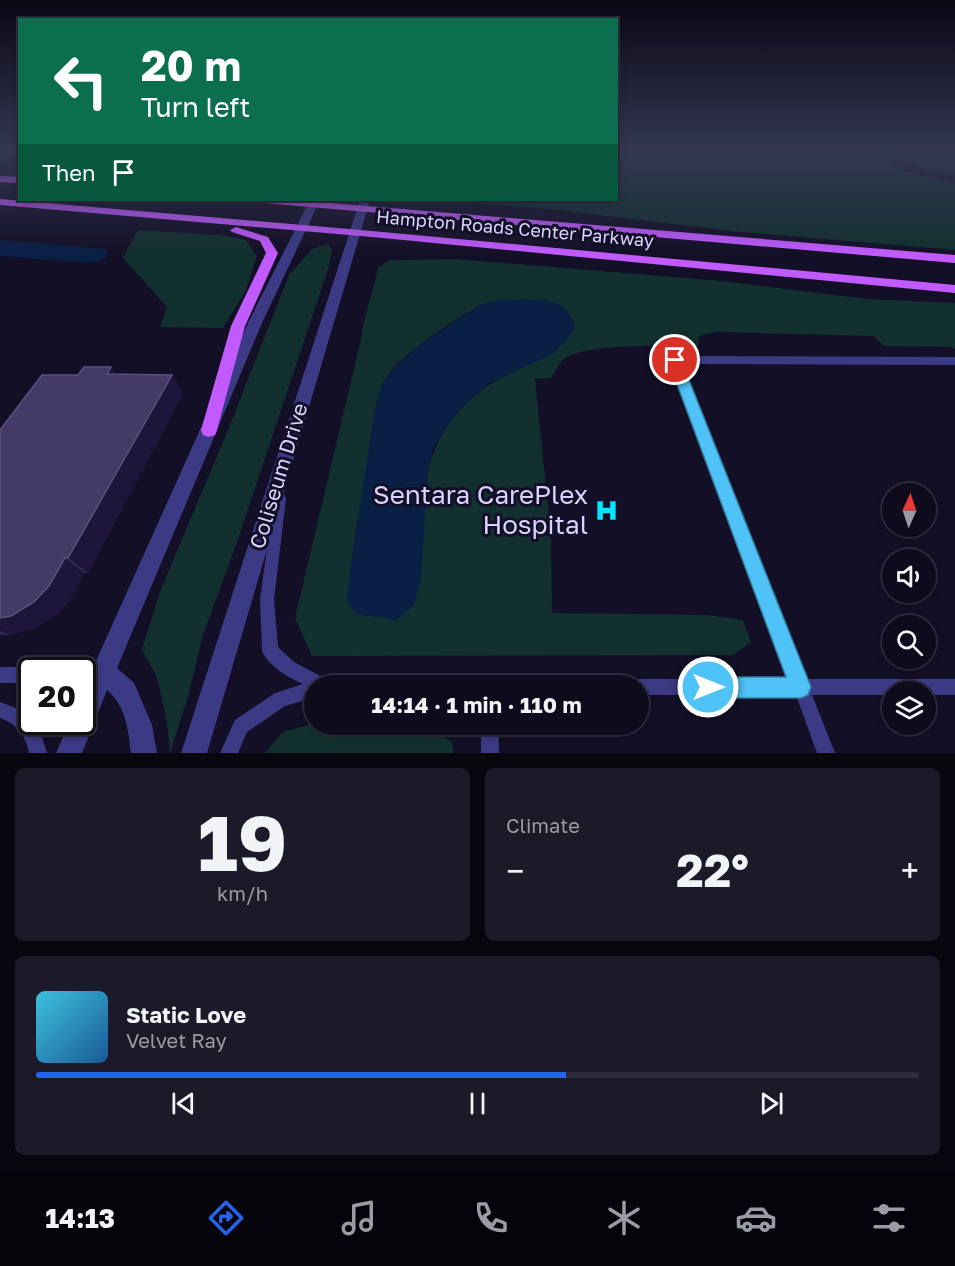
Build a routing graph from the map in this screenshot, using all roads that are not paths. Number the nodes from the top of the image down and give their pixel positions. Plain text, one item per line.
1 (289, 201) edge
2 (314, 202) edge
3 (5, 203) edge
4 (363, 204) edge
5 (302, 228) junction
6 (353, 232) junction
7 (955, 259) edge
8 (818, 276) junction
9 (955, 289) edge
10 (955, 297) edge
11 (955, 361) edge
12 (209, 430) junction
13 (286, 450) junction
14 (96, 667) edge
15 (0, 675) edge
16 (18, 675) edge
17 (96, 675) edge
18 (304, 677) edge
19 (649, 687) edge
20 (801, 687) junction
21 (955, 687) edge
22 (304, 692) edge
23 (0, 710) edge
24 (76, 735) edge
25 (489, 735) edge
26 (38, 753) edge
27 (69, 753) edge
28 (144, 753) edge
29 (194, 753) edge
30 (228, 753) edge
31 (490, 753) edge
32 (826, 753) edge

1 - 2 main road, Hampton Roads Center Parkway
2 - 4 main road, Hampton Roads Center Parkway
2 - 5 street
3 - 5 main road, Hampton Roads Center Parkway
3 - 12 main road
4 - 6 street, Coliseum Drive
4 - 7 main road, Hampton Roads Center Parkway
5 - 6 main road, Hampton Roads Center Parkway
5 - 12 street
6 - 8 main road, Hampton Roads Center Parkway
6 - 13 street, Coliseum Drive
8 - 9 main road, Hampton Roads Center Parkway
8 - 10 main road
11 - 20 lane
12 - 14 street
13 - 18 lane
13 - 29 street, Coliseum Drive
15 - 16 lane
17 - 28 street
19 - 20 lane
20 - 21 lane
20 - 32 lane
22 - 30 lane
23 - 26 lane
24 - 27 street
25 - 31 lane

